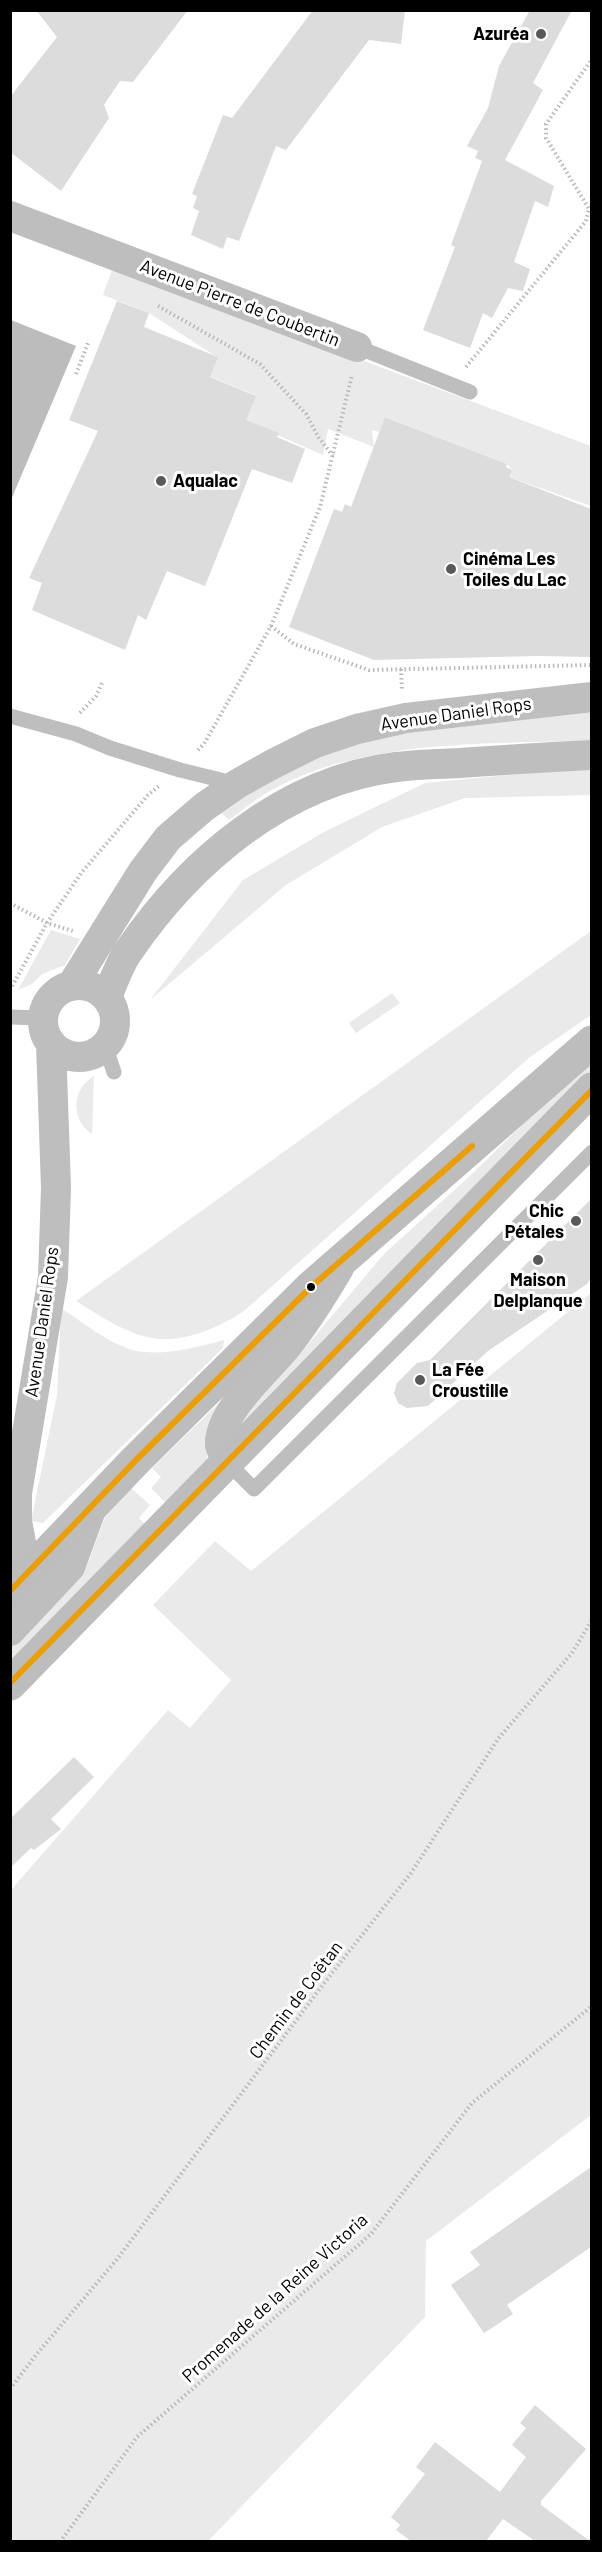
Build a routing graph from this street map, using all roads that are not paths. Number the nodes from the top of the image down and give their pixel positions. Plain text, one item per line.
1 (10, 216) edge
2 (357, 347) joint
3 (470, 392) dead end
4 (591, 697) edge
5 (10, 716) edge
6 (591, 755) edge
7 (237, 784) junction
8 (72, 985) junction
9 (107, 998) junction
10 (10, 1017) edge
11 (47, 1031) junction
12 (591, 1042) edge
13 (591, 1089) edge
14 (591, 1152) edge
15 (345, 1257) junction
16 (227, 1462) junction
17 (93, 1505) junction
18 (19, 1583) edge
19 (10, 1630) edge
20 (10, 1684) edge

1 - 2 street, Avenue Pierre de Coubertin
2 - 3 lane, Avenue Pierre de Coubertin
4 - 7 street, Avenue Daniel Rops
5 - 7 lane
6 - 9 street
7 - 8 street, Avenue Daniel Rops
8 - 9 street
8 - 11 street
9 - 11 street
10 - 11 lane
11 - 18 street, Avenue Daniel Rops
12 - 15 main road
13 - 16 main road
14 - 16 lane
15 - 16 street
15 - 17 main road
16 - 20 main road
17 - 18 main road
17 - 19 street

